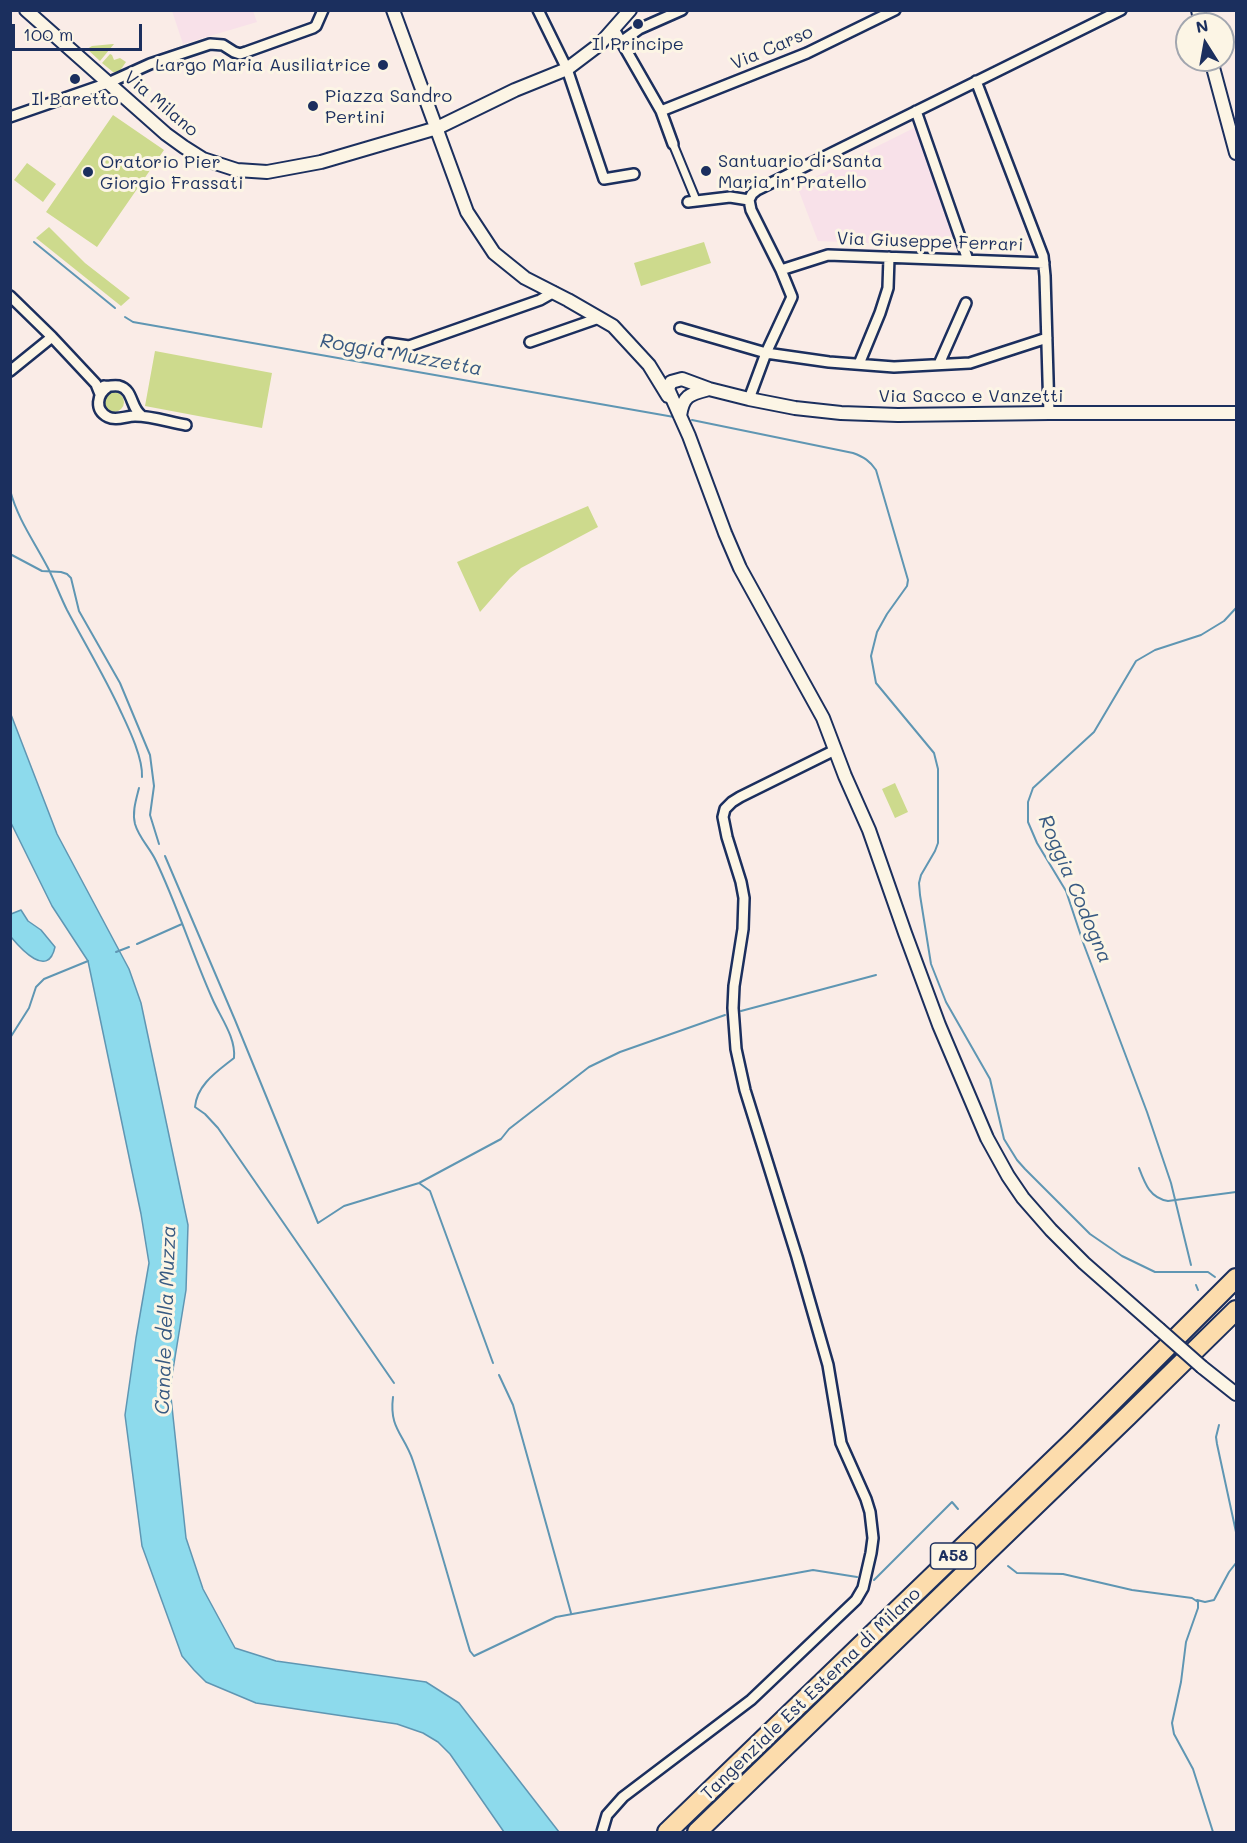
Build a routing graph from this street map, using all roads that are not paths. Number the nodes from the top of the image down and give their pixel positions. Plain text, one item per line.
1 (26, 10) edge
2 (323, 10) edge
3 (393, 10) edge
4 (538, 10) edge
5 (630, 10) edge
6 (682, 10) edge
7 (895, 10) edge
8 (1120, 10) edge
9 (614, 29) junction
10 (621, 42) junction
11 (567, 69) junction
12 (1214, 72) edge
13 (976, 81) junction
14 (108, 83) junction
15 (661, 111) junction
16 (916, 111) junction
17 (10, 117) edge
18 (437, 128) junction
19 (673, 144) joint
20 (1236, 153) edge
21 (634, 174) dead end
22 (749, 200) junction
23 (692, 201) joint
24 (889, 257) junction
25 (968, 260) junction
26 (1044, 262) junction
27 (782, 270) junction
28 (554, 292) junction
29 (10, 296) edge
30 (966, 303) dead end
31 (598, 318) junction
32 (680, 328) dead end
33 (52, 337) junction
34 (1047, 338) junction
35 (530, 342) dead end
36 (388, 343) dead end
37 (766, 353) junction
38 (859, 364) junction
39 (939, 364) junction
40 (649, 365) junction
41 (10, 371) edge
42 (674, 380) junction
43 (96, 384) junction
44 (108, 387) junction
45 (704, 390) junction
46 (100, 394) junction
47 (749, 399) junction
48 (132, 403) junction
49 (677, 411) junction
50 (1049, 413) junction
51 (1236, 414) edge
52 (143, 416) junction
53 (123, 417) junction
54 (186, 425) dead end
55 (836, 750) junction
56 (1236, 1278) edge
57 (1236, 1310) edge
58 (1236, 1394) edge
59 (602, 1833) edge
60 (667, 1833) edge
61 (697, 1833) edge

1 - 14 street, Via Milano
2 - 14 street
3 - 18 street
4 - 11 street
5 - 9 street, Via Milano
6 - 10 street
7 - 15 street, Via Carso
8 - 13 street
9 - 10 street
9 - 11 street, Via Milano
10 - 15 street
11 - 18 street, Via Milano
11 - 21 street
12 - 20 street
13 - 16 street
13 - 26 street
14 - 17 street
14 - 18 street, Via Milano
15 - 19 street
16 - 22 street
16 - 25 street
18 - 28 street
19 - 23 street
22 - 23 street
22 - 27 street
24 - 25 street, Via Giuseppe Ferrari
24 - 27 street, Via Giuseppe Ferrari
24 - 38 street
25 - 26 street, Via Giuseppe Ferrari
26 - 34 street
27 - 37 street
28 - 31 street
28 - 36 street
29 - 33 street
30 - 39 street
31 - 35 street
31 - 40 street
32 - 37 street
33 - 41 street
33 - 43 street
34 - 39 street
34 - 50 street
37 - 38 street
37 - 47 street
38 - 39 street
40 - 42 street, Via Sacco e Vanzetti
40 - 49 street
42 - 45 street, Via Sacco e Vanzetti
42 - 49 street
43 - 44 street
43 - 46 street
44 - 46 street
44 - 48 street
45 - 47 street, Via Sacco e Vanzetti
45 - 49 street
46 - 53 street
47 - 50 street, Via Sacco e Vanzetti
48 - 52 street
48 - 53 street
49 - 55 street
50 - 51 street, Via Sacco e Vanzetti
52 - 53 street
52 - 54 street
55 - 58 street, bridge
55 - 59 street
56 - 60 highway, Tangenziale Est Esterna di Milano / A58
57 - 61 highway, Tangenziale Est Esterna di Milano / A58

